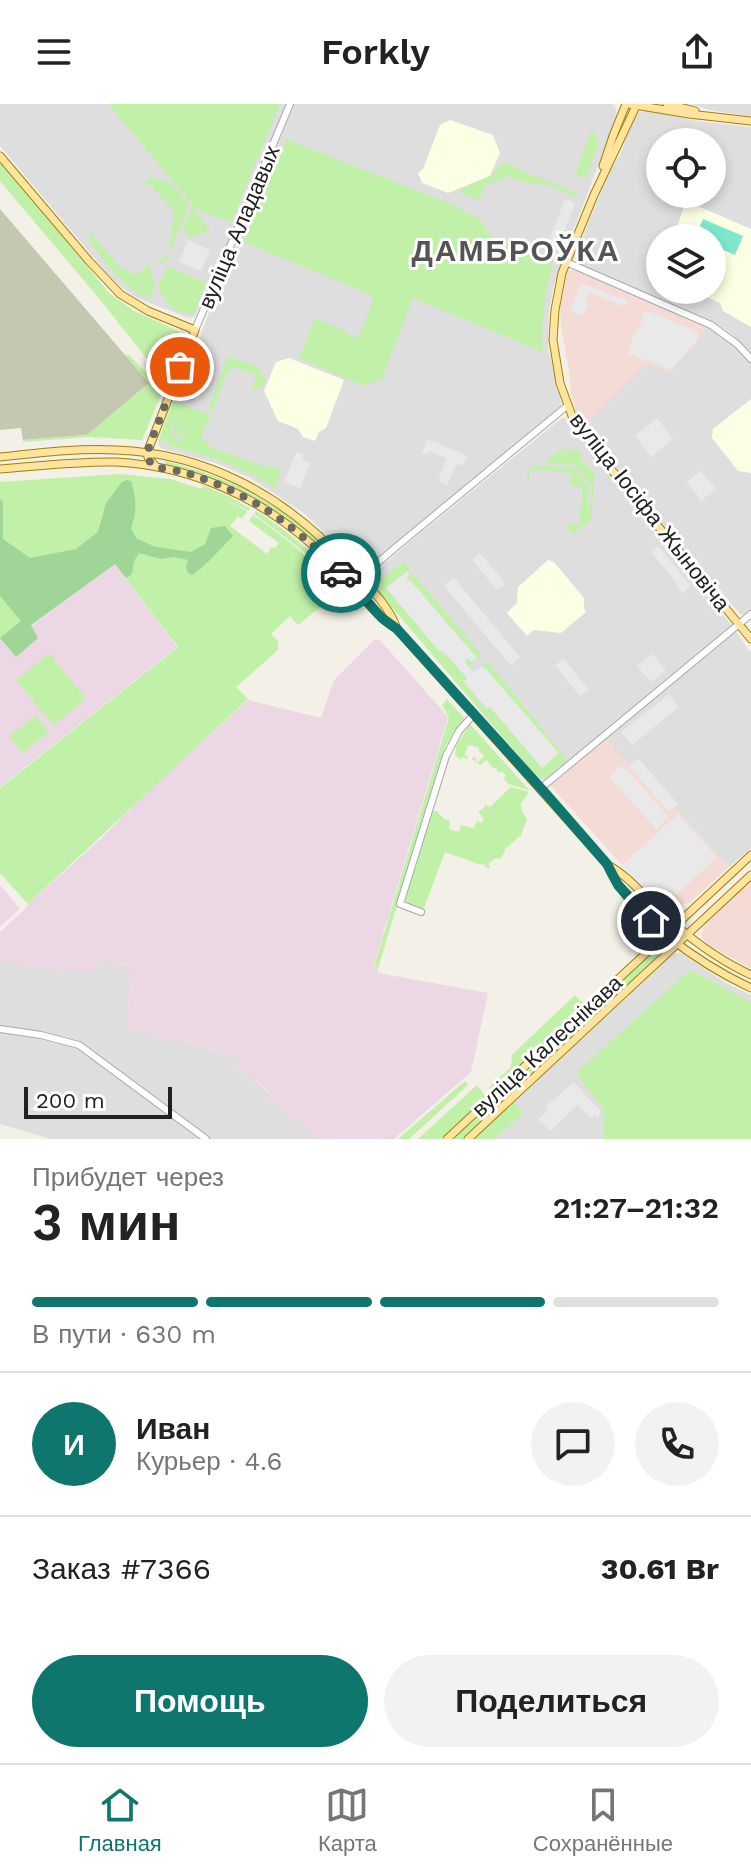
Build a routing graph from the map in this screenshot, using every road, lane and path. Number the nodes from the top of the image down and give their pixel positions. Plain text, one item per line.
1 (290, 104) edge
2 (632, 104) edge
3 (667, 104) edge
4 (713, 116) junction
5 (751, 121) edge
6 (0, 156) edge
7 (566, 262) junction
8 (195, 330) junction
9 (751, 359) edge
10 (567, 406) junction
11 (150, 449) junction
12 (0, 457) edge
13 (138, 464) junction
14 (157, 467) junction
15 (0, 469) edge
16 (360, 578) junction
17 (352, 585) junction
18 (751, 614) edge
19 (738, 623) junction
20 (397, 629) junction
21 (751, 639) edge
22 (474, 714) junction
23 (541, 788) junction
24 (751, 855) edge
25 (607, 864) junction
26 (751, 875) edge
27 (421, 912) dead end
28 (675, 925) junction
29 (665, 934) junction
30 (688, 935) junction
31 (678, 945) junction
32 (751, 975) edge
33 (751, 988) edge
34 (0, 1029) edge
35 (196, 1131) junction
36 (191, 1139) edge
37 (206, 1139) edge
38 (447, 1139) edge
39 (468, 1139) edge

1 - 8 street, вуліца Аладавых
2 - 4 main road
2 - 7 main road, вуліца Іосіфа Жыновіча
3 - 4 main road
4 - 5 main road
6 - 8 main road
7 - 9 street
7 - 10 main road, вуліца Іосіфа Жыновіча
8 - 11 main road, вуліца Аладавых
10 - 16 street
10 - 19 main road, вуліца Іосіфа Жыновіча
11 - 12 main road
11 - 13 main road
11 - 14 main road
11 - 16 main road
13 - 14 main road
13 - 15 main road
14 - 17 main road
16 - 17 street
16 - 20 main road
17 - 20 main road
18 - 19 street
19 - 21 main road, вуліца Іосіфа Жыновіча
19 - 23 street
20 - 22 main road
22 - 23 main road
22 - 27 street
23 - 25 main road
24 - 28 main road, вуліца Калеснікава
25 - 28 main road
25 - 29 main road
26 - 30 main road, вуліца Калеснікава
28 - 29 main road, вуліца Калеснікава
28 - 30 main road
29 - 31 main road
29 - 38 main road, вуліца Калеснікава
30 - 31 main road, вуліца Калеснікава
30 - 32 main road
31 - 33 main road
31 - 39 main road, вуліца Калеснікава
34 - 35 street
35 - 36 street
35 - 37 street

